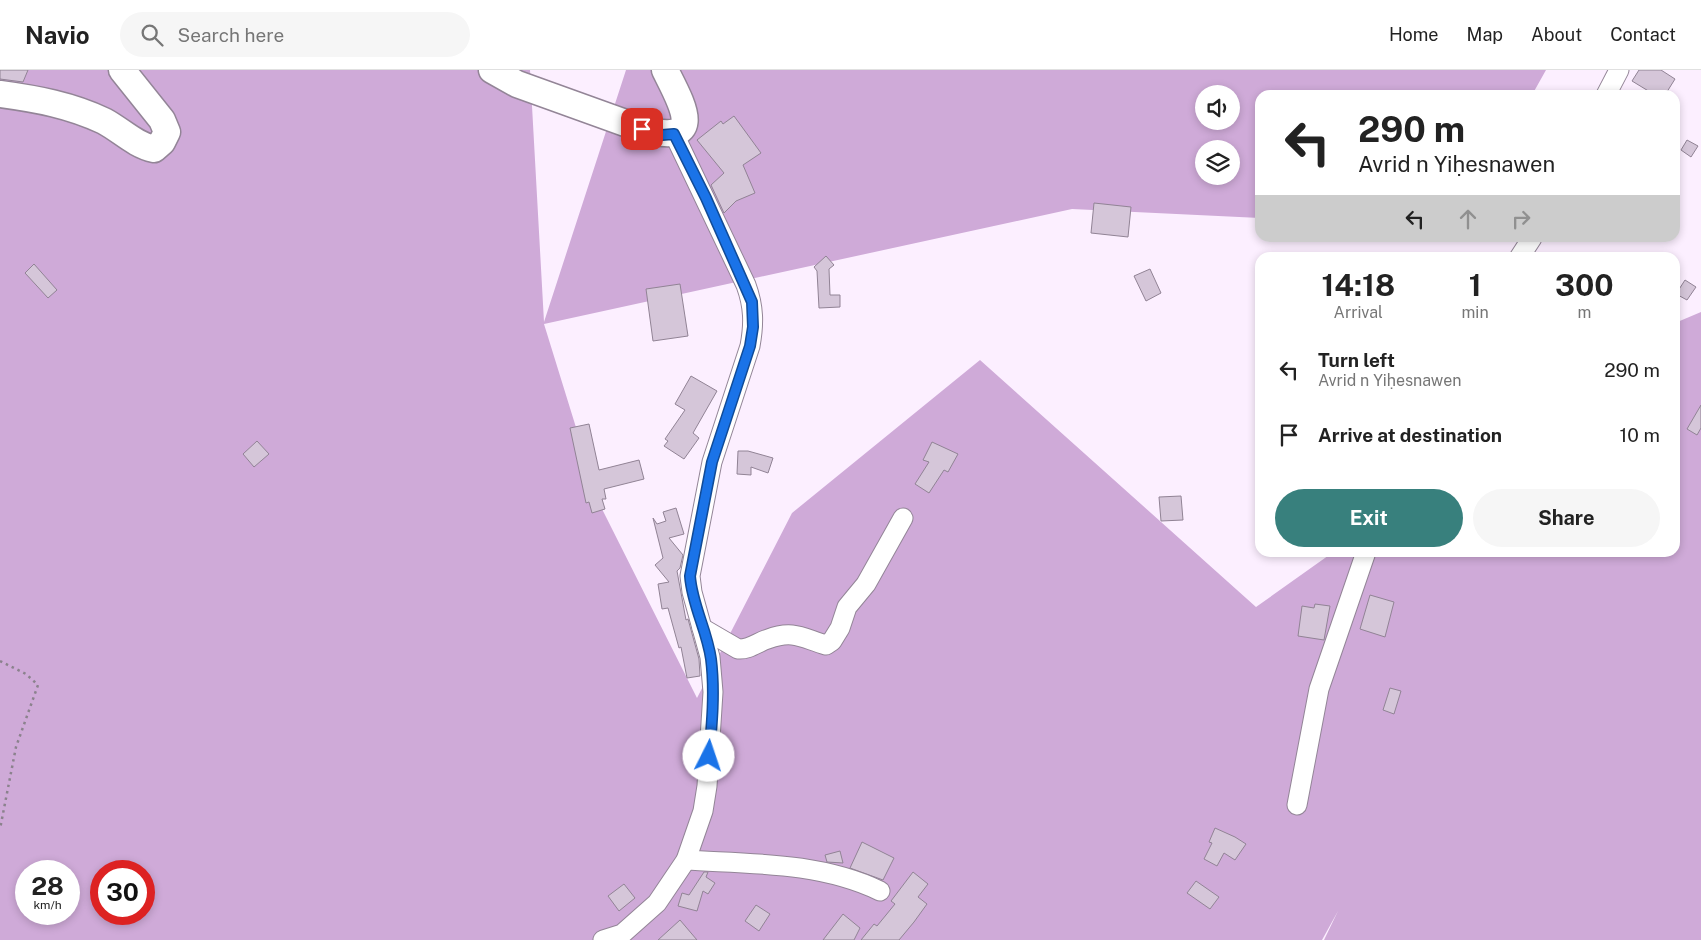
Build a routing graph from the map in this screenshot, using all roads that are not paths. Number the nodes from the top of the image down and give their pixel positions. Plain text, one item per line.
1 (122, 70) edge
2 (492, 70) edge
3 (664, 70) edge
4 (1619, 70) edge
5 (1609, 90) edge
6 (0, 94) edge
7 (674, 134) junction
8 (903, 518) dead end
9 (1364, 557) edge
10 (702, 628) junction
11 (1297, 805) dead end
12 (686, 860) junction
13 (880, 891) dead end
14 (619, 937) edge
15 (603, 940) edge

1 - 6 street
2 - 7 street
3 - 7 street
4 - 5 street
7 - 10 street
8 - 10 street
9 - 11 street
10 - 12 street
12 - 13 street
12 - 14 street
14 - 15 street

